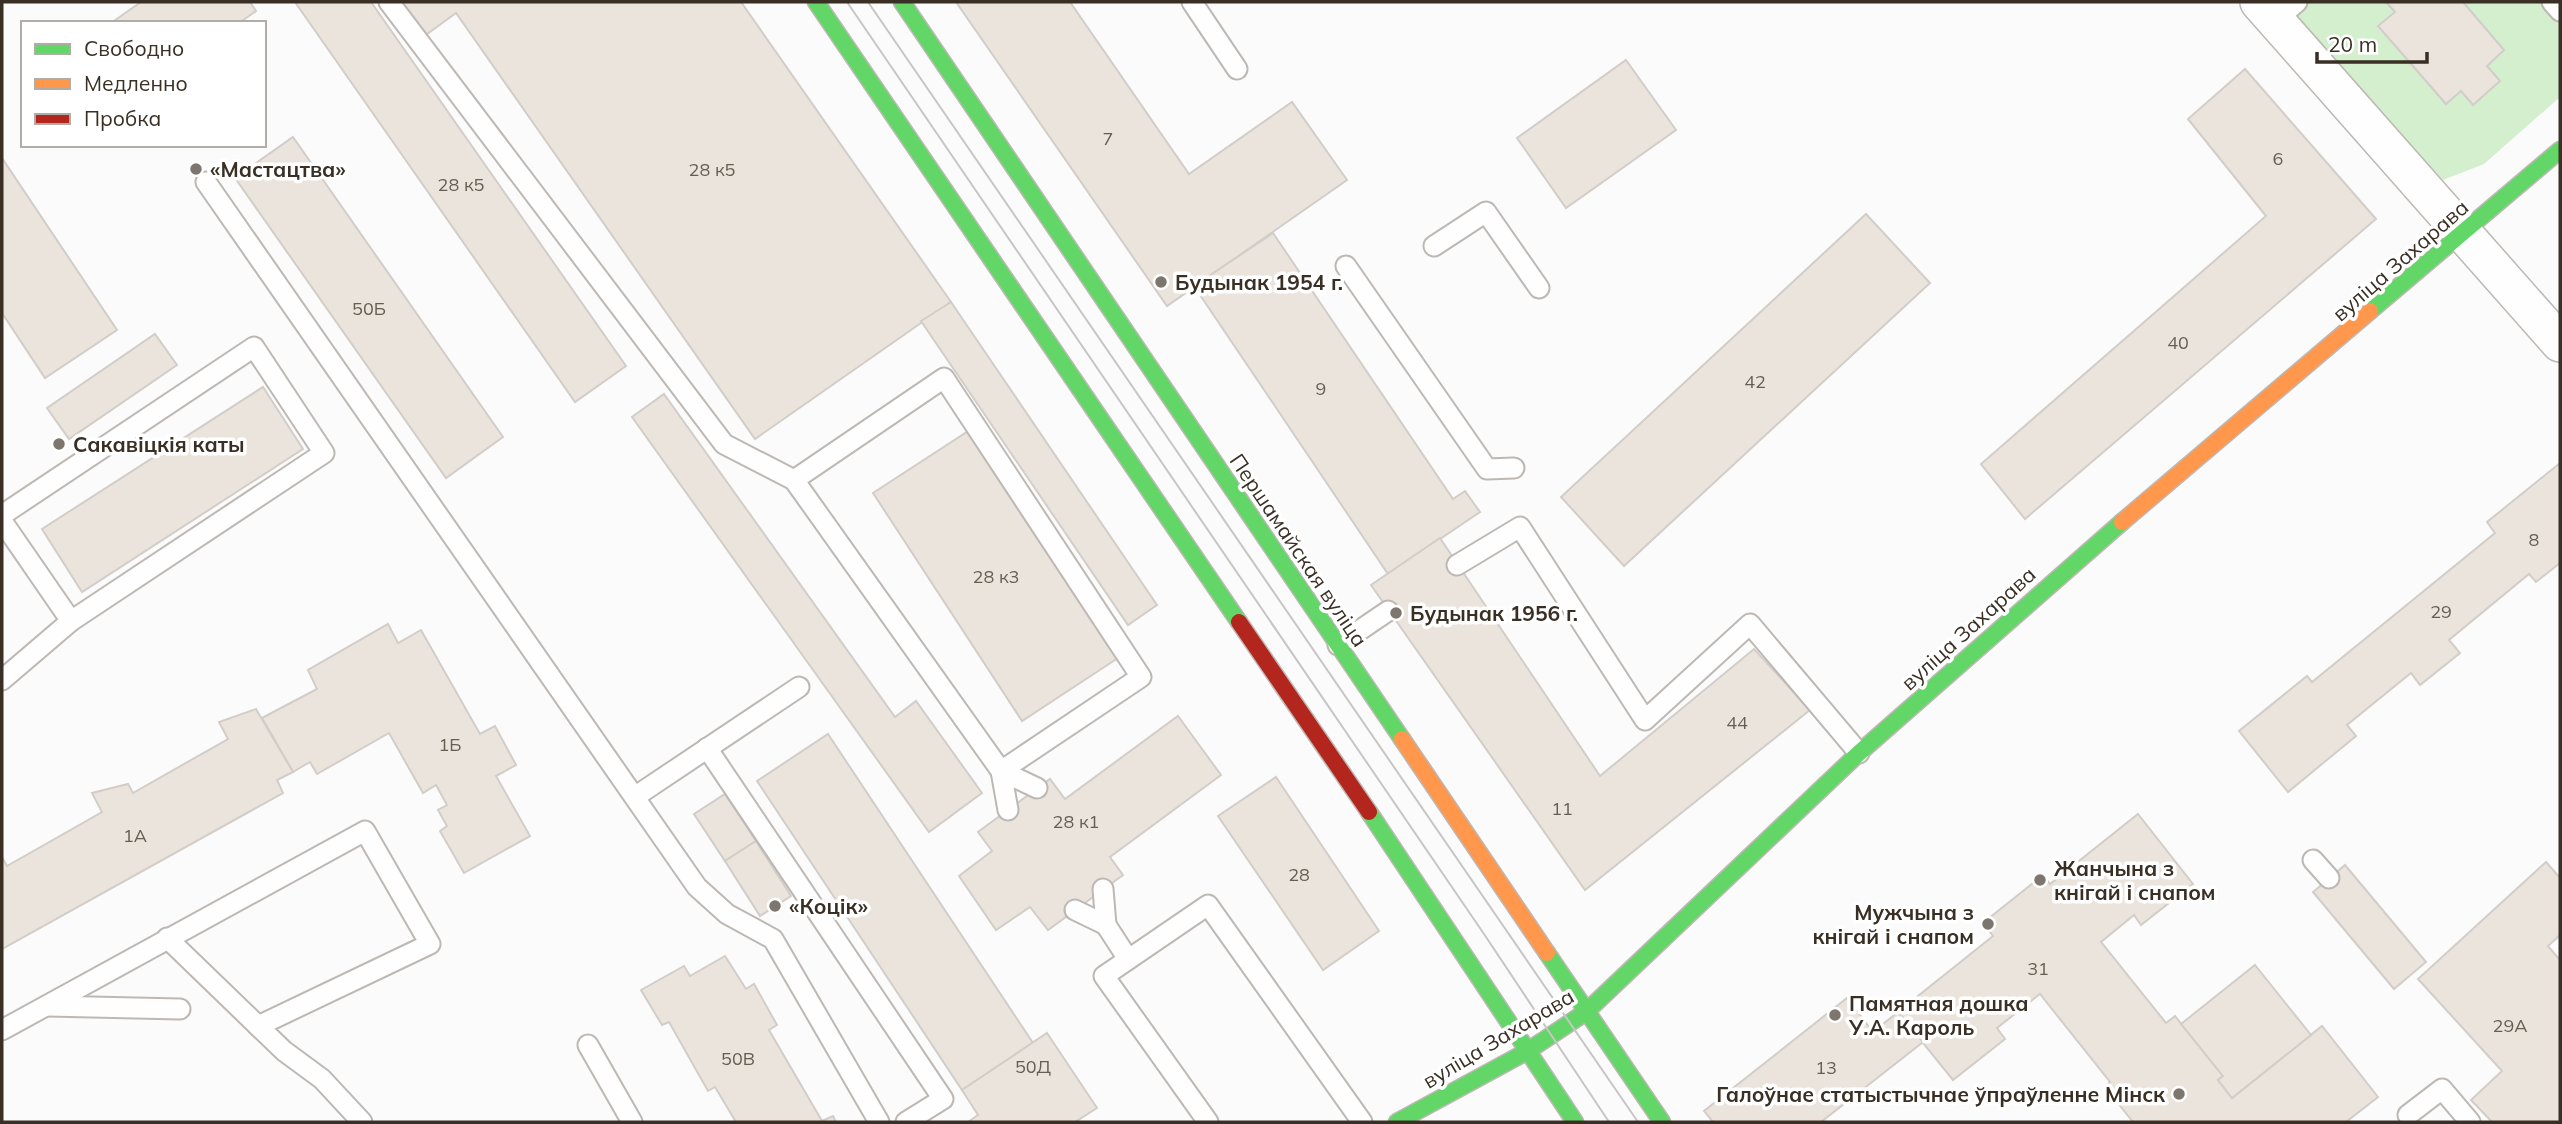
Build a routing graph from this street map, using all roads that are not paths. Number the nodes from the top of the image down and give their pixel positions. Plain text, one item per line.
1 (389, 2) edge
2 (816, 2) edge
3 (1192, 2) edge
4 (2552, 2) edge
5 (912, 5) edge
6 (2277, 8) edge
7 (2560, 11) edge
8 (1237, 69) dead end
9 (2560, 150) edge
10 (206, 182) dead end
11 (2464, 233) junction
12 (1434, 246) dead end
13 (1346, 266) dead end
14 (1539, 288) dead end
15 (2560, 343) edge
16 (1514, 468) dead end
17 (794, 480) junction
18 (2, 515) edge
19 (2, 521) edge
20 (1457, 565) dead end
21 (1388, 611) dead end
22 (71, 621) junction
23 (1338, 645) junction
24 (2, 680) edge
25 (799, 687) dead end
26 (707, 748) junction
27 (1859, 753) junction
28 (1001, 771) junction
29 (1037, 789) dead end
30 (636, 796) junction
31 (1008, 810) dead end
32 (2313, 860) dead end
33 (2329, 878) dead end
34 (1103, 889) dead end
35 (1075, 910) dead end
36 (1106, 925) junction
37 (167, 937) junction
38 (1128, 960) junction
39 (46, 1006) junction
40 (180, 1009) dead end
41 (1586, 1012) junction
42 (258, 1026) junction
43 (2, 1030) edge
44 (588, 1045) dead end
45 (1526, 1052) junction
46 (2408, 1115) dead end
47 (362, 1122) edge
48 (632, 1122) edge
49 (879, 1122) edge
50 (906, 1122) edge
51 (1208, 1122) edge
52 (1362, 1122) edge
53 (1397, 1122) edge
54 (1575, 1122) edge
55 (1662, 1122) edge
56 (2470, 1122) edge

1 - 17 lane
2 - 45 main road
3 - 8 lane
4 - 7 lane
5 - 23 main road, Першамайская вуліца
6 - 11 street
9 - 11 main road, вуліца Захарава
10 - 30 lane
11 - 15 street
11 - 27 main road, вуліца Захарава
12 - 14 lane
13 - 16 lane
17 - 28 lane
17 - 28 lane
18 - 22 lane
19 - 22 lane
20 - 27 lane
21 - 23 lane
22 - 24 lane
23 - 41 main road, Першамайская вуліца
25 - 26 lane
26 - 30 lane
26 - 50 lane
27 - 41 main road, вуліца Захарава
28 - 29 lane
28 - 31 lane
30 - 49 lane
32 - 33 lane
34 - 36 lane
35 - 36 lane
36 - 38 lane
37 - 39 lane
37 - 42 lane
37 - 42 lane
38 - 51 lane
38 - 52 lane
39 - 40 lane
39 - 43 lane
41 - 45 main road, вуліца Захарава
41 - 55 main road, Першамайская вуліца
42 - 47 lane
44 - 48 lane
45 - 53 main road, вуліца Захарава
45 - 54 main road
46 - 56 lane

